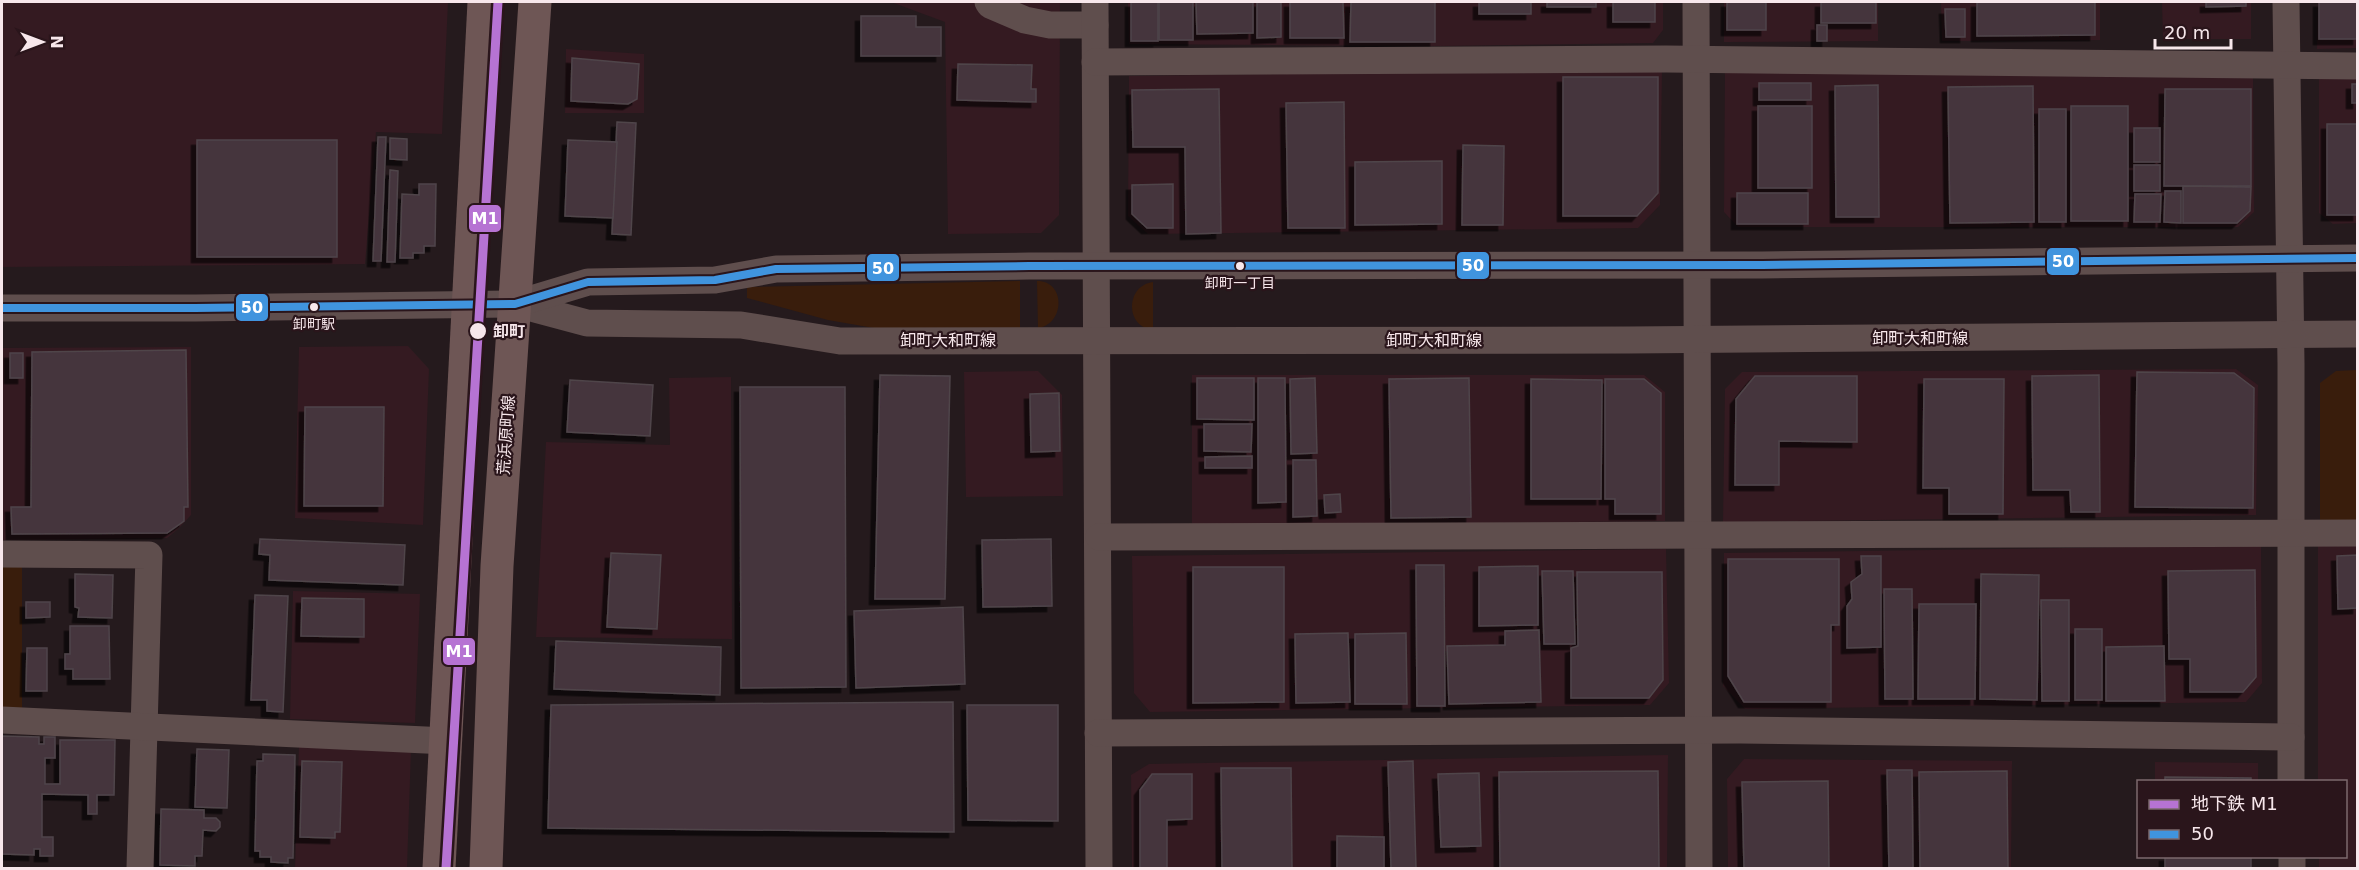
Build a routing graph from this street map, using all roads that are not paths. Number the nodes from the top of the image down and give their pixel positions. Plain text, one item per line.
1 (484, 2) edge
2 (535, 2) edge
3 (988, 2) edge
4 (1696, 2) edge
5 (2286, 2) edge
6 (1095, 13) edge
7 (1696, 60) junction
8 (1095, 62) junction
9 (2286, 66) junction
10 (2358, 66) edge
11 (2358, 258) edge
12 (2290, 259) junction
13 (1697, 266) junction
14 (1097, 267) junction
15 (515, 304) junction
16 (468, 306) junction
17 (2, 308) edge
18 (2358, 334) edge
19 (2290, 335) junction
20 (1097, 340) junction
21 (1697, 340) junction
22 (2291, 532) junction
23 (2358, 533) edge
24 (1698, 534) junction
25 (1098, 537) junction
26 (2, 554) edge
27 (2, 720) edge
28 (145, 727) junction
29 (1699, 730) junction
30 (1098, 733) junction
31 (2291, 737) junction
32 (447, 741) junction
33 (2291, 780) edge
34 (140, 868) edge
35 (440, 868) edge
36 (486, 868) edge
37 (1099, 868) edge
38 (1699, 868) edge

1 - 16 main road
2 - 15 main road, 荒浜原町線
3 - 6 street
4 - 7 street
5 - 9 street
6 - 8 street
7 - 8 street
7 - 9 street
7 - 13 street
8 - 14 street
9 - 10 street
9 - 12 street
11 - 12 street, 卸町大和町線
12 - 13 street, 卸町大和町線
12 - 19 street
13 - 14 street, 卸町大和町線
13 - 21 street
14 - 15 street, 卸町大和町線
14 - 20 street
15 - 16 street, 卸町大和町線
15 - 20 street, 卸町大和町線
15 - 36 main road, 荒浜原町線
16 - 17 street, 卸町大和町線
16 - 32 main road
18 - 19 street, 卸町大和町線
19 - 21 street, 卸町大和町線
19 - 22 street
20 - 21 street, 卸町大和町線
20 - 25 street
21 - 24 street
22 - 23 street
22 - 24 street
22 - 31 street
24 - 25 street
24 - 29 street
25 - 30 street
26 - 28 street
27 - 28 street
28 - 32 street
28 - 34 street
29 - 30 street
29 - 31 street
29 - 38 street
30 - 37 street
31 - 33 street
32 - 35 main road

